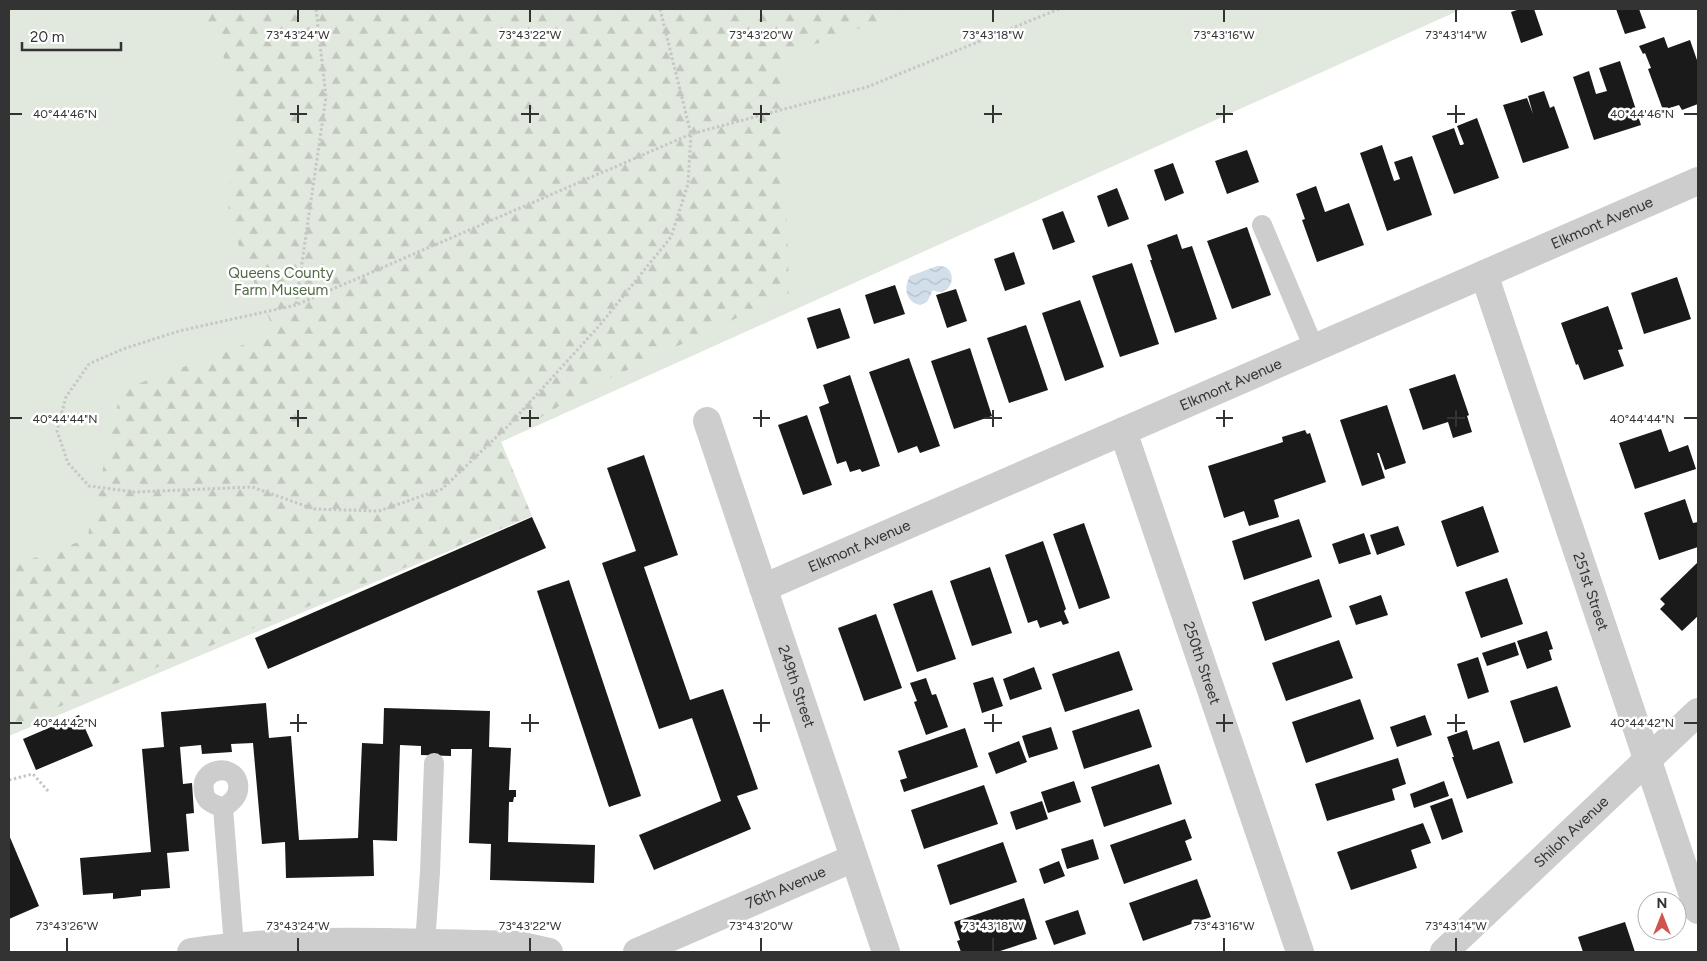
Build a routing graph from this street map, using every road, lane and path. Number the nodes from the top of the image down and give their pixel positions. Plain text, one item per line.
1 (316, 9) edge
2 (660, 9) edge
3 (1059, 9) edge
4 (691, 134) junction
5 (1698, 181) edge
6 (1262, 225) dead end
7 (1484, 274) junction
8 (296, 305) junction
9 (1314, 348) junction
10 (707, 421) dead end
11 (1123, 431) junction
12 (763, 588) junction
13 (1698, 712) edge
14 (1647, 761) junction
15 (434, 763) dead end
16 (9, 780) edge
17 (49, 792) dead end
18 (223, 808) dead end
19 (854, 858) junction
20 (1698, 910) edge
21 (425, 944) junction
22 (240, 948) edge
23 (191, 952) edge
24 (549, 952) edge
25 (636, 952) edge
26 (886, 952) edge
27 (1300, 952) edge
28 (1444, 952) edge

1 - 8 path
2 - 4 path
3 - 4 path
4 - 8 path
4 - 8 path
5 - 7 street, Elkmont Avenue
6 - 9 lane
7 - 9 street, Elkmont Avenue
7 - 14 street, 251st Street
9 - 11 street, Elkmont Avenue
10 - 12 street, 249th Street
11 - 12 street, Elkmont Avenue
11 - 27 street, 250th Street
12 - 19 street, 249th Street
13 - 14 street, Shiloh Avenue
14 - 20 street, 251st Street
14 - 28 street, Shiloh Avenue
15 - 21 lane
16 - 17 path
18 - 22 lane
19 - 25 street, 76th Avenue
19 - 26 street, 249th Street
21 - 22 street
21 - 24 street
22 - 23 street

